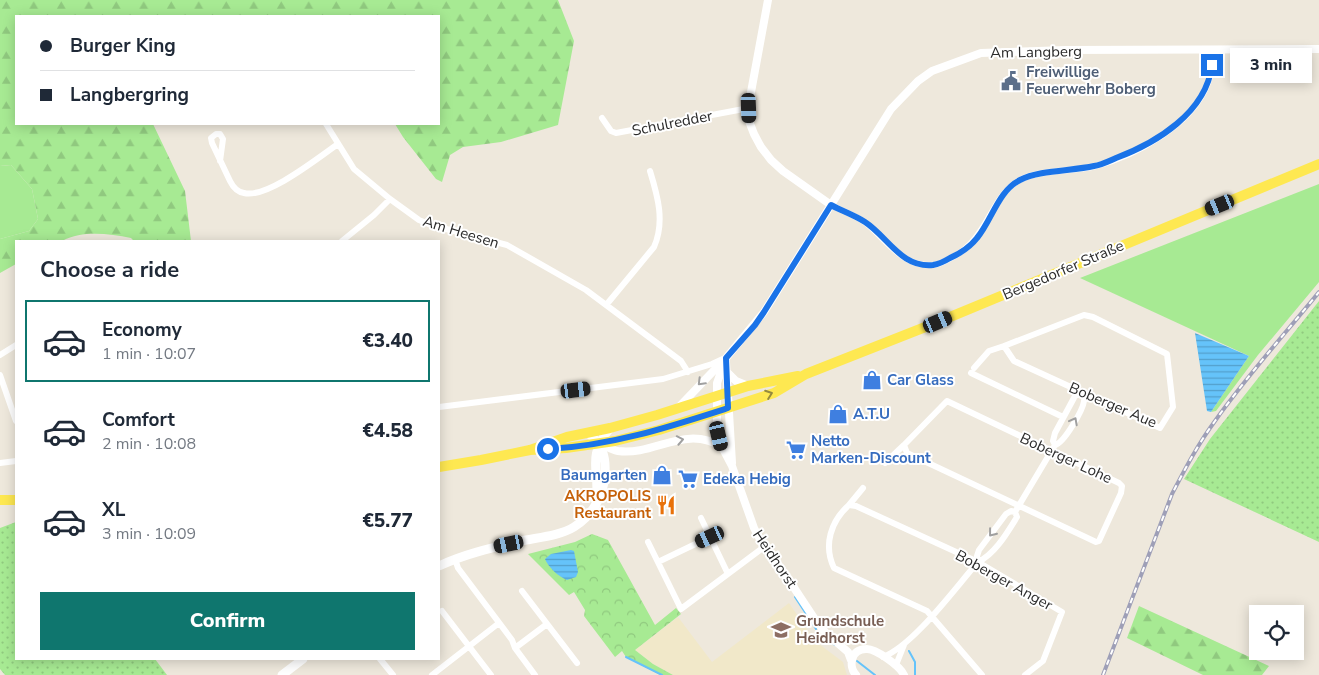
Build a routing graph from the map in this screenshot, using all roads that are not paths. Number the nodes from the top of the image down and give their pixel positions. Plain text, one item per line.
1 (768, 0) edge
2 (1319, 49) edge
3 (1214, 50) junction
4 (749, 108) junction
5 (602, 118) dead end
6 (327, 125) edge
7 (338, 144) junction
8 (220, 161) dead end
9 (1319, 164) edge
10 (650, 171) dead end
11 (390, 199) junction
12 (831, 205) junction
13 (343, 240) edge
14 (606, 304) junction
15 (15, 346) edge
16 (1004, 346) junction
17 (0, 354) edge
18 (726, 358) junction
19 (688, 372) junction
20 (727, 372) junction
21 (806, 374) junction
22 (0, 375) edge
23 (748, 386) junction
24 (1082, 393) junction
25 (722, 394) junction
26 (440, 407) edge
27 (678, 408) junction
28 (728, 408) junction
29 (717, 412) junction
30 (1064, 417) junction
31 (15, 418) edge
32 (610, 428) junction
33 (588, 433) junction
34 (600, 444) junction
35 (904, 445) junction
36 (722, 447) junction
37 (1054, 448) junction
38 (530, 450) junction
39 (15, 461) edge
40 (0, 463) edge
41 (885, 463) dead end
42 (440, 466) edge
43 (732, 466) junction
44 (863, 488) dead end
45 (0, 500) edge
46 (15, 500) edge
47 (849, 506) junction
48 (1017, 509) junction
49 (701, 518) dead end
50 (710, 537) junction
51 (648, 542) dead end
52 (764, 547) junction
53 (455, 559) junction
54 (658, 562) junction
55 (978, 562) junction
56 (440, 566) edge
57 (728, 574) junction
58 (522, 591) dead end
59 (442, 611) dead end
60 (932, 616) junction
61 (499, 623) junction
62 (547, 624) junction
63 (837, 641) junction
64 (906, 642) junction
65 (469, 646) junction
66 (515, 648) junction
67 (861, 649) junction
68 (883, 656) junction
69 (302, 660) edge
70 (381, 660) edge
71 (852, 660) junction
72 (577, 663) dead end
73 (896, 665) junction
74 (284, 674) edge
75 (392, 675) edge
76 (432, 675) edge
77 (491, 675) edge
78 (535, 675) edge
79 (856, 675) edge
80 (904, 675) edge
81 (982, 675) edge
82 (1024, 675) edge

1 - 4 street
2 - 3 street, Am Langberg
3 - 12 street, Am Langberg
3 - 12 street
4 - 5 street, Schulredder
4 - 12 street
6 - 7 street, Am Heesen
7 - 8 street
7 - 11 street, Am Heesen
9 - 21 main road, Bergedorfer Straße
10 - 14 street
11 - 13 street
11 - 14 street, Am Heesen
12 - 18 street, Am Langberg
14 - 19 street, Am Heesen
15 - 17 street
16 - 24 street, Boberger Aue
16 - 24 street, Boberger Aue
16 - 30 street, Boberger Aue
18 - 19 street, Am Langberg
18 - 20 street, Am Langberg
18 - 25 street, Am Langberg
18 -> 27 street
19 - 26 street, Am Langberg
20 - 23 street
20 - 25 street, Am Langberg
21 - 23 main road, Bergedorfer Straße
28 -> 21 main road, Bergedorfer Straße
22 - 31 street
23 - 25 main road, Bergedorfer Straße
24 - 30 street
37 -> 24 street
25 - 27 main road, Bergedorfer Straße
25 - 28 street, Am Langberg
25 - 29 street, Heidhorst
27 - 32 main road, Bergedorfer Straße
28 - 29 main road, Bergedorfer Straße
28 - 43 street, Heidhorst
29 - 34 main road, Bergedorfer Straße
29 - 36 street, Heidhorst
30 - 37 street
32 - 33 main road, Bergedorfer Straße
32 - 34 main road
33 - 34 main road
33 - 38 main road, Bergedorfer Straße
34 -> 36 street
34 - 38 main road, Bergedorfer Straße
34 - 53 main road
35 - 37 street, Boberger Lohe
35 - 41 street, Boberger Lohe
35 - 48 street, Boberger Lohe
36 - 43 street, Heidhorst
37 - 48 street
37 - 48 street, Boberger Lohe
38 - 42 main road, Bergedorfer Straße
39 - 40 street
43 - 52 street, Heidhorst
44 - 47 street
45 - 46 main road
47 - 55 street, Boberger Anger
47 - 60 street
48 - 55 street
48 -> 55 street
49 - 50 street
50 - 54 street
50 - 57 street
51 - 54 street
52 - 57 street
52 - 63 street, Heidhorst
53 - 56 main road
53 - 61 street
54 - 57 street
55 - 60 street
55 - 82 street, Boberger Anger
58 - 62 street
59 - 65 street
60 - 64 street
60 - 81 street
61 - 65 street
61 - 66 street
62 - 66 street
62 - 72 street
63 - 67 street, Heidhorst
63 - 71 street, Heidhorst
64 - 68 street
64 - 73 street
65 - 76 street
65 - 77 street
66 - 78 street
67 - 68 street, Heidhorst
67 - 71 street
68 - 73 street, Heidhorst
69 - 74 main road
70 - 75 street
71 - 79 street, Heidhorst
73 - 80 street, Heidhorst

